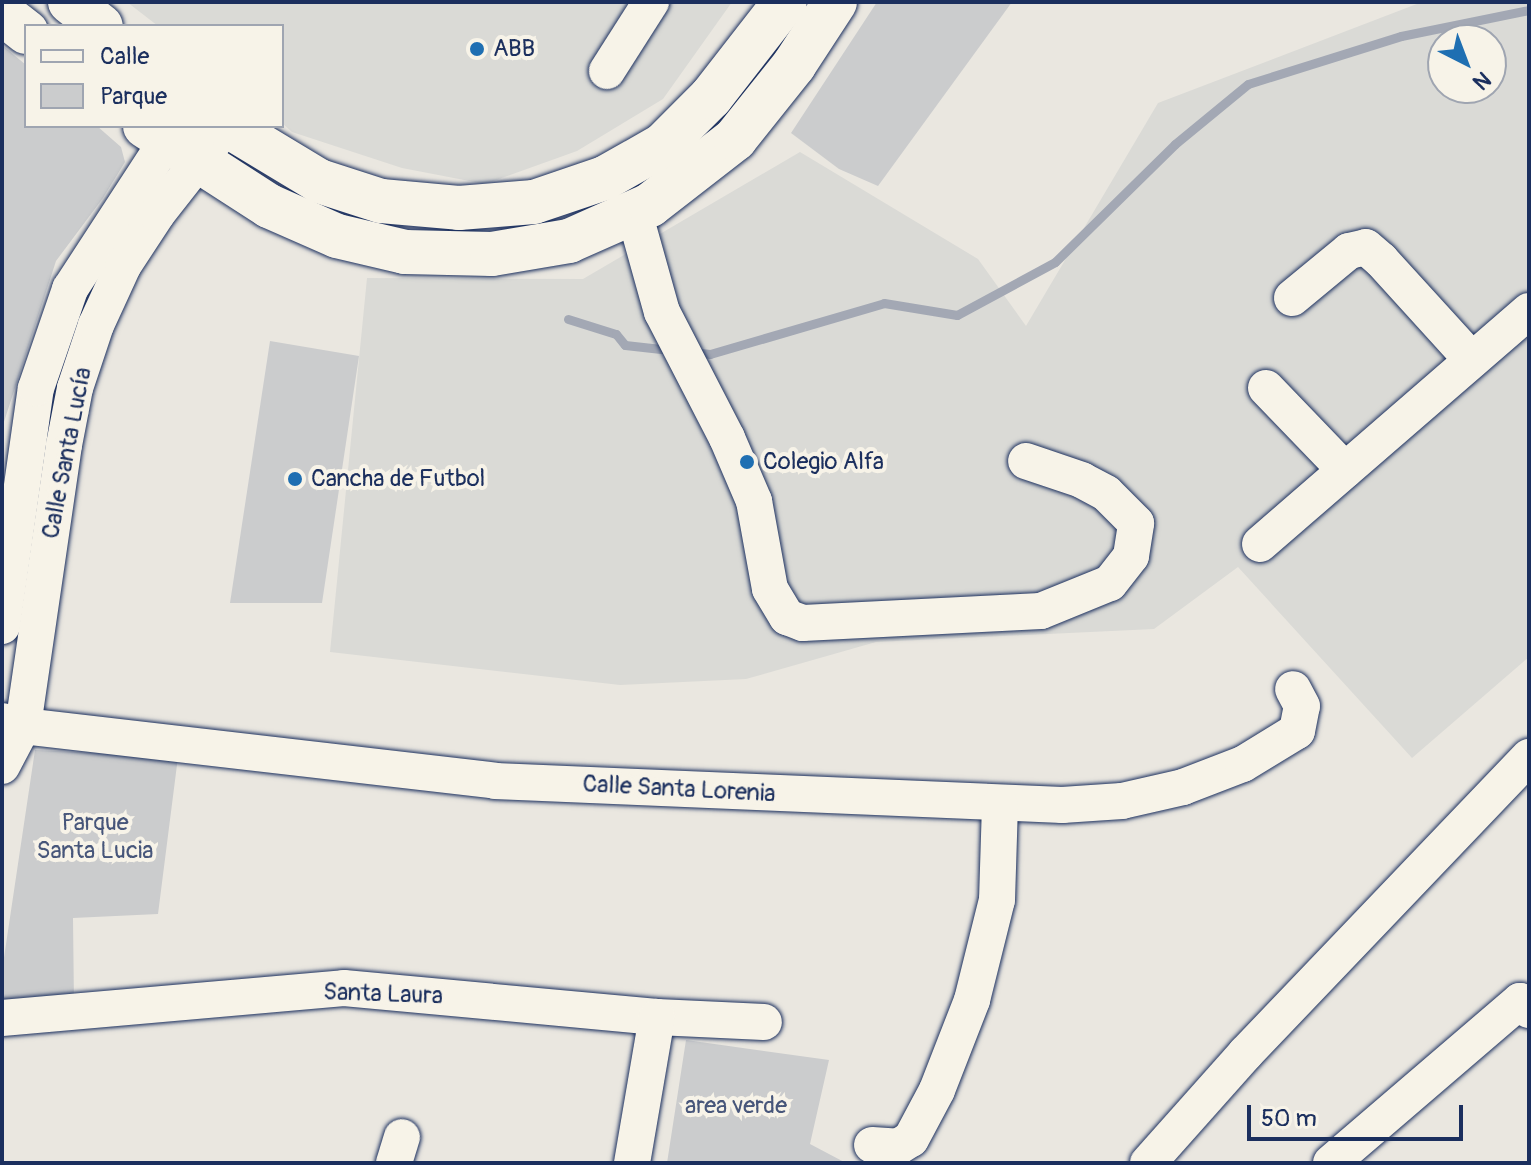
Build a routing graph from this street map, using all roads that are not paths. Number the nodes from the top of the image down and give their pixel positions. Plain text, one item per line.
1 (70, 2) edge
2 (651, 2) edge
3 (785, 2) edge
4 (835, 2) edge
5 (2, 13) edge
6 (98, 24) edge
7 (24, 30) edge
8 (607, 71) dead end
9 (220, 128) edge
10 (229, 128) edge
11 (170, 144) edge
12 (634, 212) junction
13 (1292, 298) dead end
14 (1529, 311) edge
15 (1472, 360) junction
16 (1266, 388) dead end
17 (1026, 461) dead end
18 (1345, 470) junction
19 (1260, 544) dead end
20 (2, 626) edge
21 (1293, 689) dead end
22 (12, 724) edge
23 (1529, 757) edge
24 (2, 766) edge
25 (1000, 805) junction
26 (1526, 1002) edge
27 (657, 1017) junction
28 (2, 1018) edge
29 (764, 1022) dead end
30 (872, 1145) dead end
31 (632, 1163) edge
32 (1148, 1163) edge
33 (1331, 1163) edge

1 - 6 main road
2 - 8 street
3 - 10 main road
4 - 12 main road
5 - 7 main road
9 - 11 street
11 - 12 main road
11 - 20 street, Calle Santa Lucía
11 - 22 street, Calle Santa Lucía
12 - 17 street
13 - 15 street
14 - 15 street
15 - 18 street
16 - 18 street
18 - 19 street
21 - 25 street, Calle Santa Lorenia
22 - 24 street, Calle Santa Lucía
22 - 25 street, Calle Santa Lorenia
23 - 32 street
25 - 30 street
26 - 33 street
27 - 28 street, Santa Laura
27 - 29 street, Santa Laura
27 - 31 street

